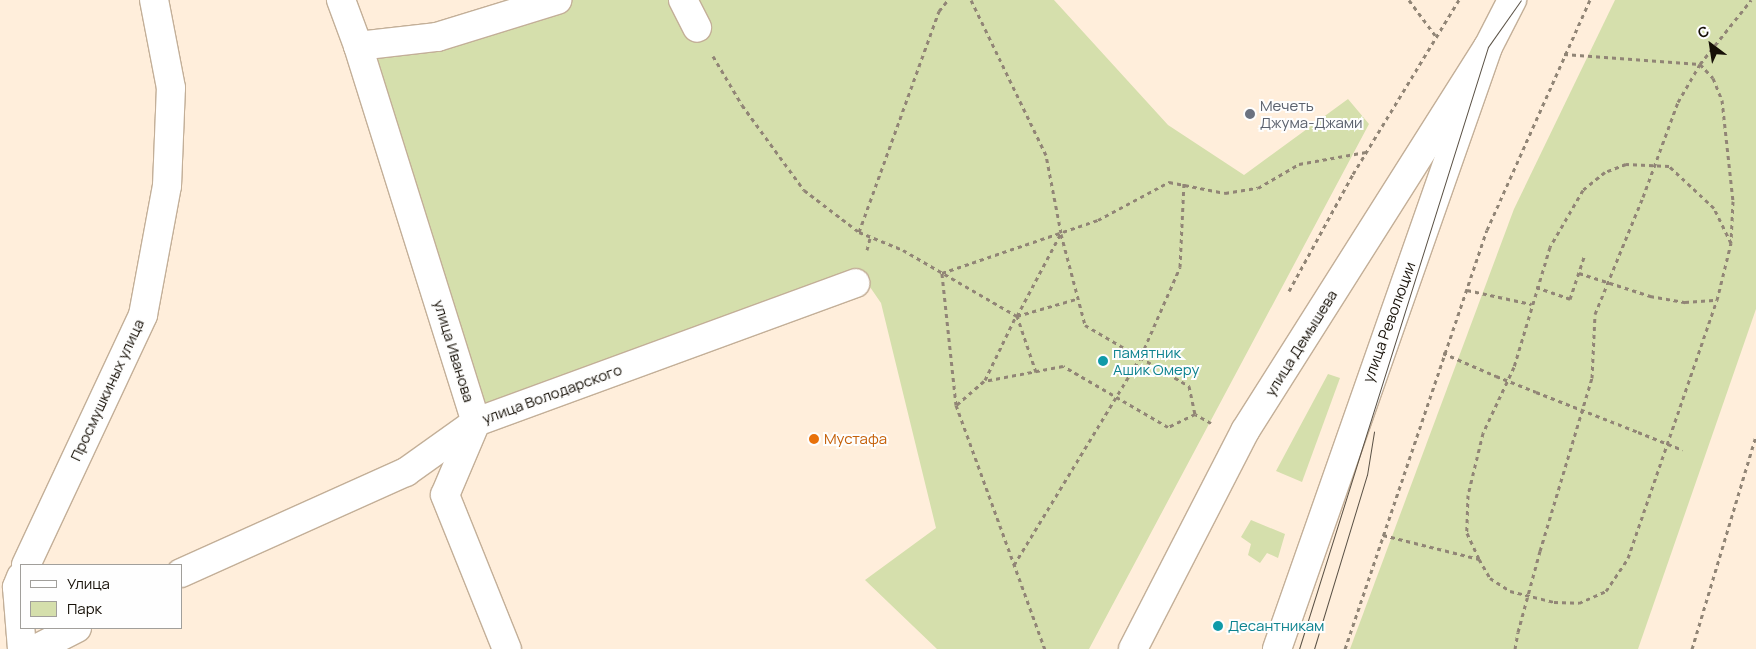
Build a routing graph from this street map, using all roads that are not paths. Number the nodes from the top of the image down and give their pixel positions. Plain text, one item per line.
1 (154, 0) edge
2 (341, 0) edge
3 (557, 0) edge
4 (683, 0) edge
5 (1512, 0) edge
6 (696, 28) road end
7 (358, 46) junction
8 (1488, 47) junction
9 (855, 283) dead end
10 (476, 422) junction
11 (26, 564) edge
12 (182, 573) edge
13 (20, 580) edge
14 (20, 624) edge
15 (20, 629) edge
16 (75, 629) edge
17 (22, 649) edge
18 (36, 649) edge
19 (506, 649) edge
20 (1133, 649) edge
21 (1277, 649) edge

1 - 11 street, Просмушкиных улица
2 - 7 street, улица Иванова
3 - 7 street
4 - 6 street
5 - 8 street, улица Революции
7 - 10 street, улица Иванова
8 - 20 street, улица Демышева
8 - 21 street, улица Революции
9 - 10 street, улица Володарского
10 - 12 street, улица Володарского
10 - 19 street, улица Иванова
13 - 14 street
15 - 17 street
16 - 18 street

